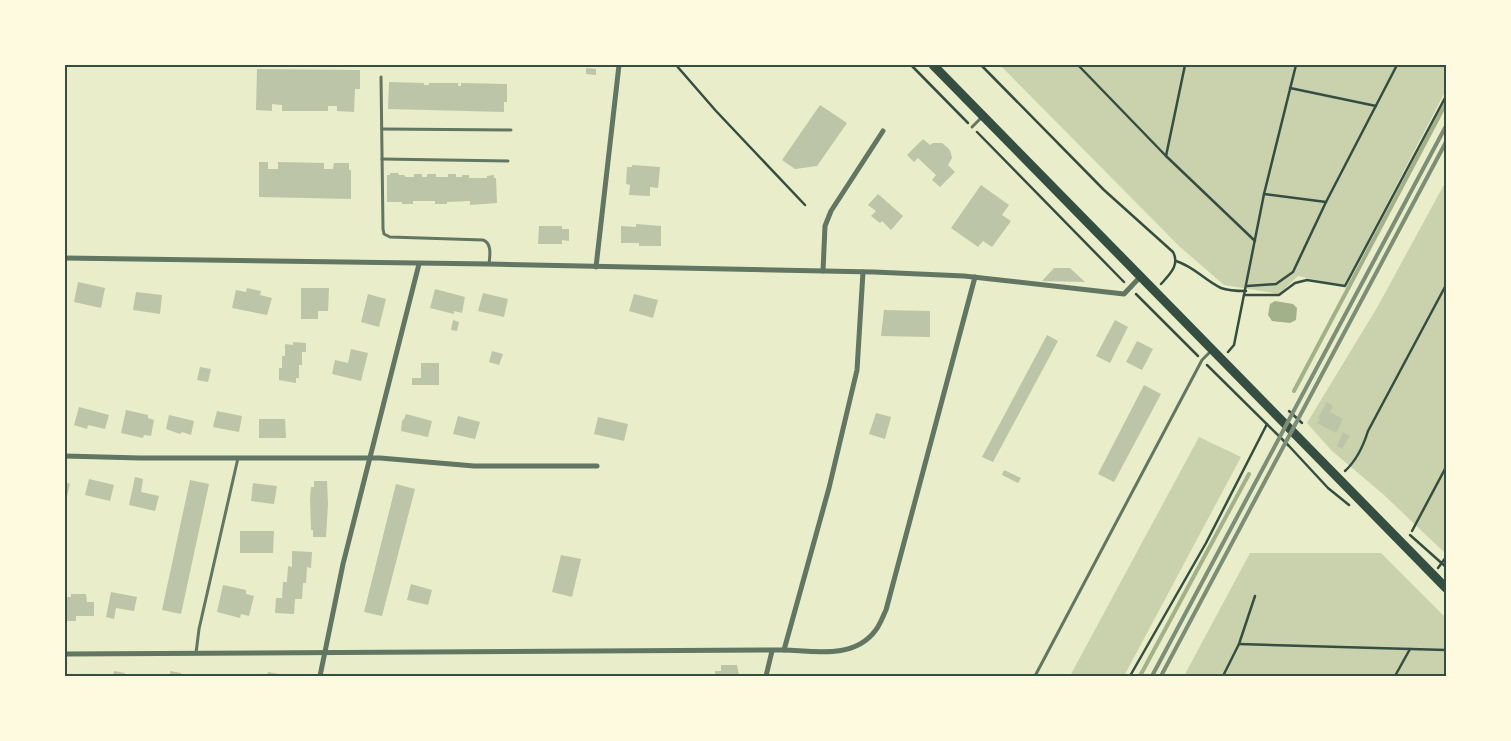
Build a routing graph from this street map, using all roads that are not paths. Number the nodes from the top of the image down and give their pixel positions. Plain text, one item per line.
1 (619, 65) edge
2 (933, 65) edge
3 (381, 77) dead end
4 (983, 116) junction
5 (972, 127) road end
6 (382, 129) junction
7 (511, 130) dead end
8 (883, 131) dead end
9 (382, 159) junction
10 (508, 161) dead end
11 (65, 258) edge
12 (419, 264) junction
13 (489, 264) junction
14 (596, 266) junction
15 (823, 271) junction
16 (863, 272) junction
17 (1141, 276) junction
18 (975, 277) junction
19 (1213, 349) junction
20 (65, 456) edge
21 (238, 458) junction
22 (369, 459) junction
23 (597, 466) dead end
24 (1446, 588) edge
25 (784, 650) junction
26 (772, 651) junction
27 (325, 652) junction
28 (196, 653) junction
29 (65, 654) edge
30 (320, 676) edge
31 (766, 676) edge
32 (1035, 676) edge

1 - 14 street
2 - 4 main road
3 - 6 lane
4 - 5 lane
4 - 17 main road
6 - 7 lane
6 - 9 lane
8 - 15 street
9 - 10 lane
9 - 13 lane
11 - 12 street
12 - 13 street
12 - 22 street
13 - 14 street
14 - 15 street
15 - 16 street
16 - 18 street
16 - 25 street
17 - 18 street
17 - 19 main road
18 - 25 street
19 - 24 main road
19 - 32 lane
20 - 21 street
21 - 22 street
21 - 28 lane
22 - 23 street
22 - 27 street
25 - 26 street
26 - 27 street
26 - 31 street
27 - 28 street
27 - 30 street
28 - 29 street

